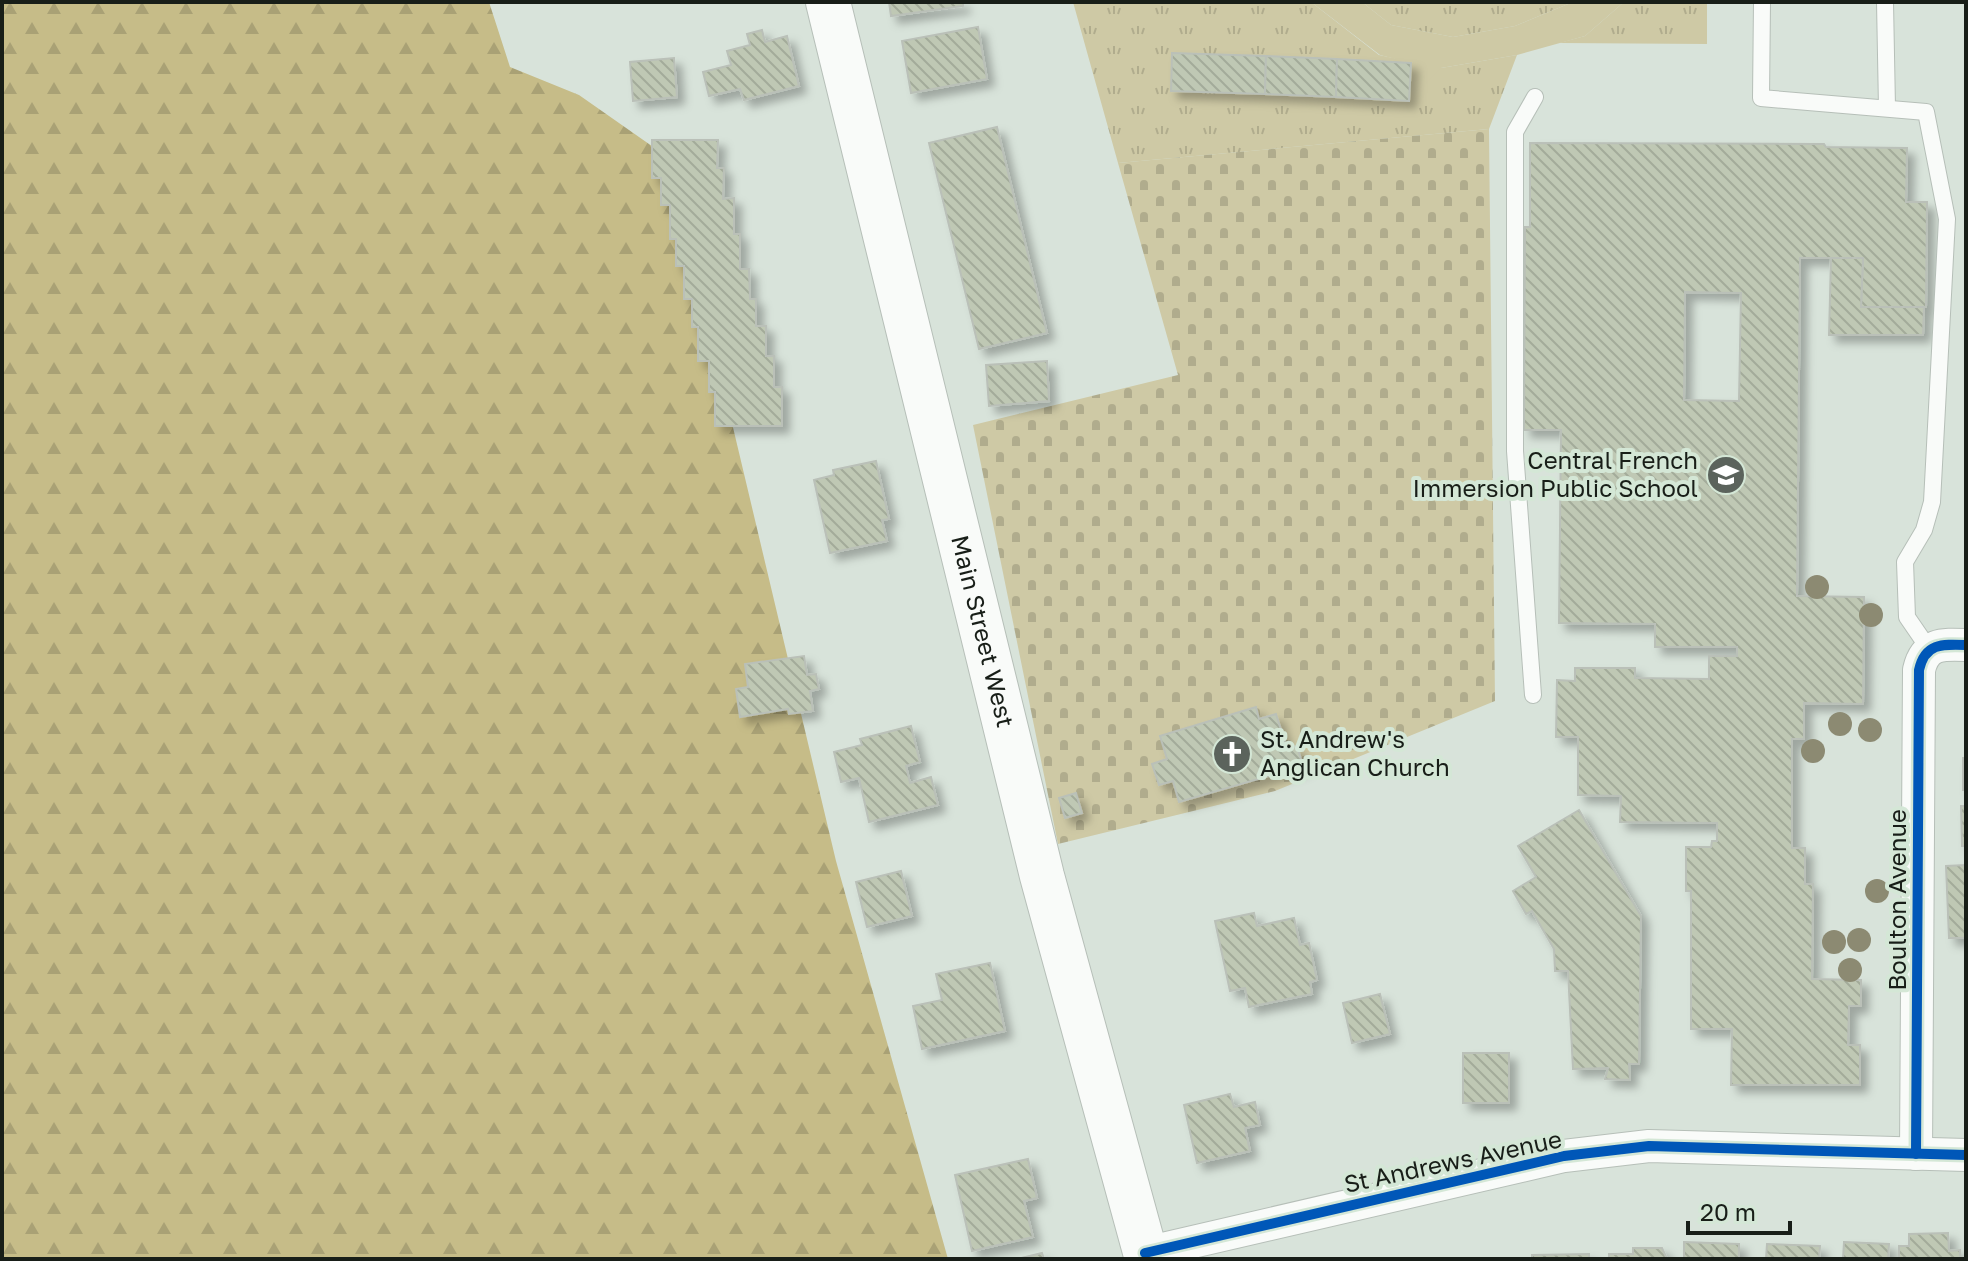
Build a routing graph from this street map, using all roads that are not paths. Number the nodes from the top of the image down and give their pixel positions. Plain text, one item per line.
1 (828, 2) edge
2 (1762, 2) edge
3 (1885, 2) edge
4 (1535, 97) dead end
5 (1887, 108) junction
6 (1966, 645) edge
7 (1929, 649) junction
8 (1533, 695) dead end
9 (1916, 1154) junction
10 (1966, 1155) edge
11 (1146, 1256) edge

1 - 11 main road, Main Street West
2 - 5 lane
3 - 5 lane
4 - 8 lane
5 - 7 lane
6 - 7 street
7 - 9 street, Boulton Avenue
9 - 10 street, St Andrews Avenue
9 - 11 street, St Andrews Avenue

